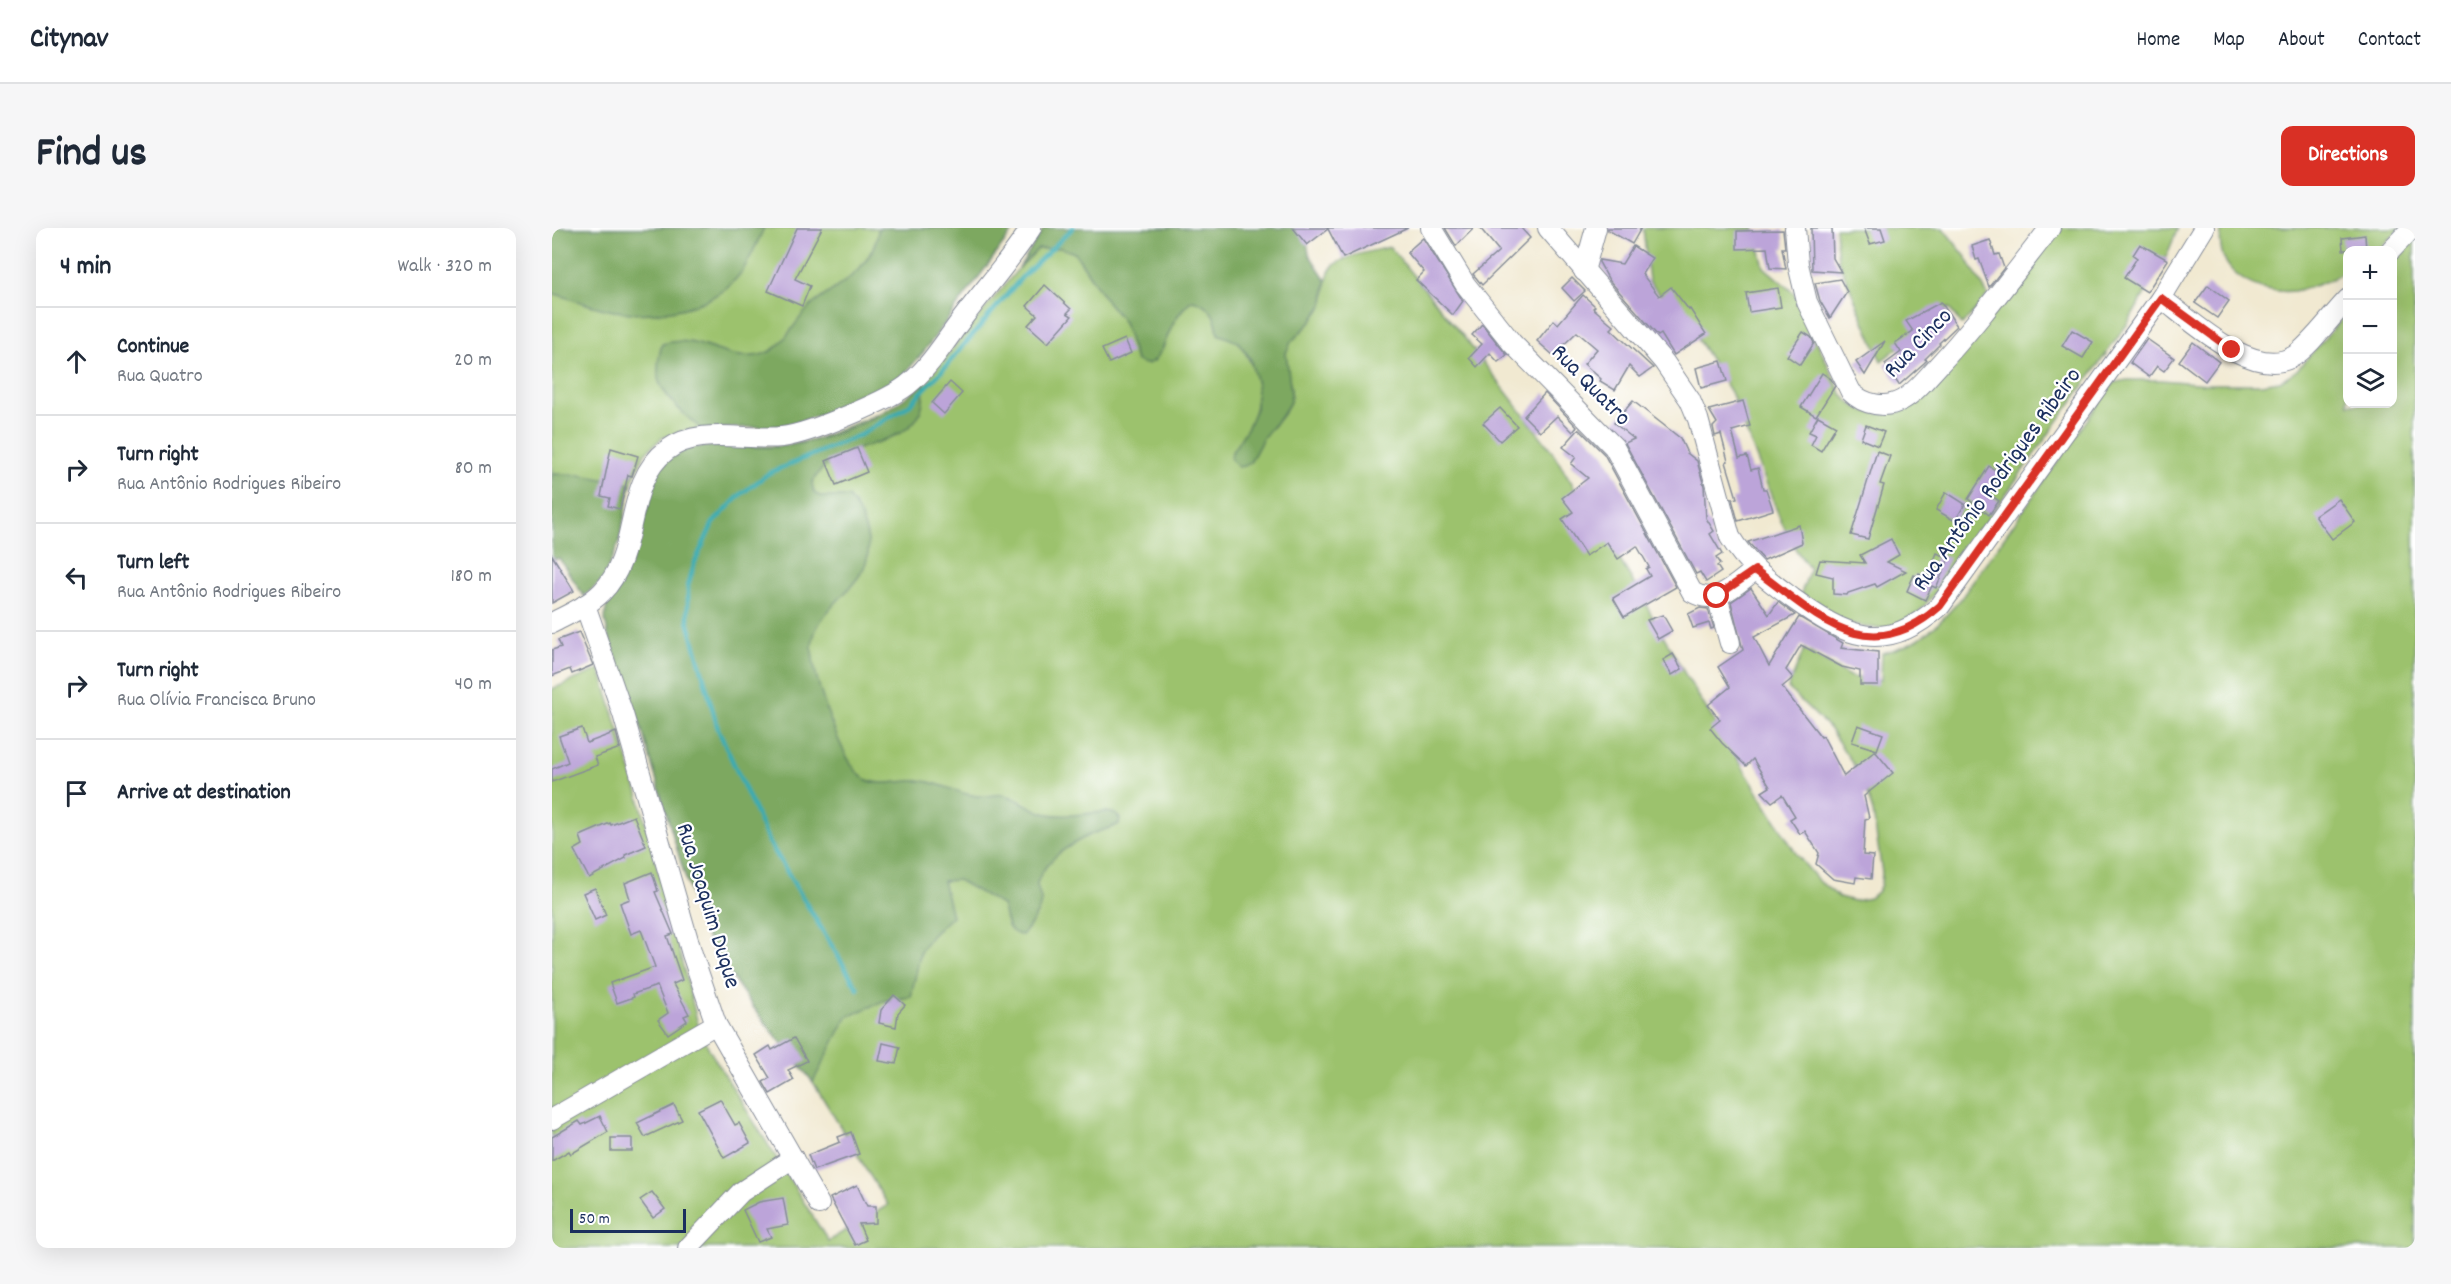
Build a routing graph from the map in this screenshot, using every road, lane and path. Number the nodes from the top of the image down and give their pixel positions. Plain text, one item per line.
1 (1031, 228) edge
2 (1431, 228) edge
3 (1548, 228) edge
4 (1596, 228) edge
5 (1795, 228) edge
6 (2050, 228) edge
7 (2204, 228) edge
8 (2412, 228) edge
9 (2395, 246) edge
10 (1584, 271) junction
11 (2161, 298) junction
12 (2347, 300) edge
13 (1755, 570) junction
14 (1717, 596) junction
15 (585, 605) junction
16 (555, 622) edge
17 (1730, 643) dead end
18 (716, 1024) junction
19 (552, 1119) edge
20 (793, 1158) junction
21 (819, 1204) dead end
22 (688, 1248) edge

1 - 15 street
2 - 14 street, Rua Quatro
3 - 10 street, Rua Antônio Rodrigues Ribeiro
4 - 10 street
5 - 6 street, Rua Cinco
7 - 11 street, Rua Antônio Rodrigues Ribeiro
8 - 9 street
10 - 13 street, Rua Antônio Rodrigues Ribeiro
11 - 12 street
11 - 13 street, Rua Antônio Rodrigues Ribeiro
13 - 14 street
14 - 17 street
15 - 16 street
15 - 18 street, Rua Joaquim Duque
18 - 19 street
18 - 20 street, Rua Joaquim Duque
20 - 21 street, Rua Joaquim Duque
20 - 22 street

